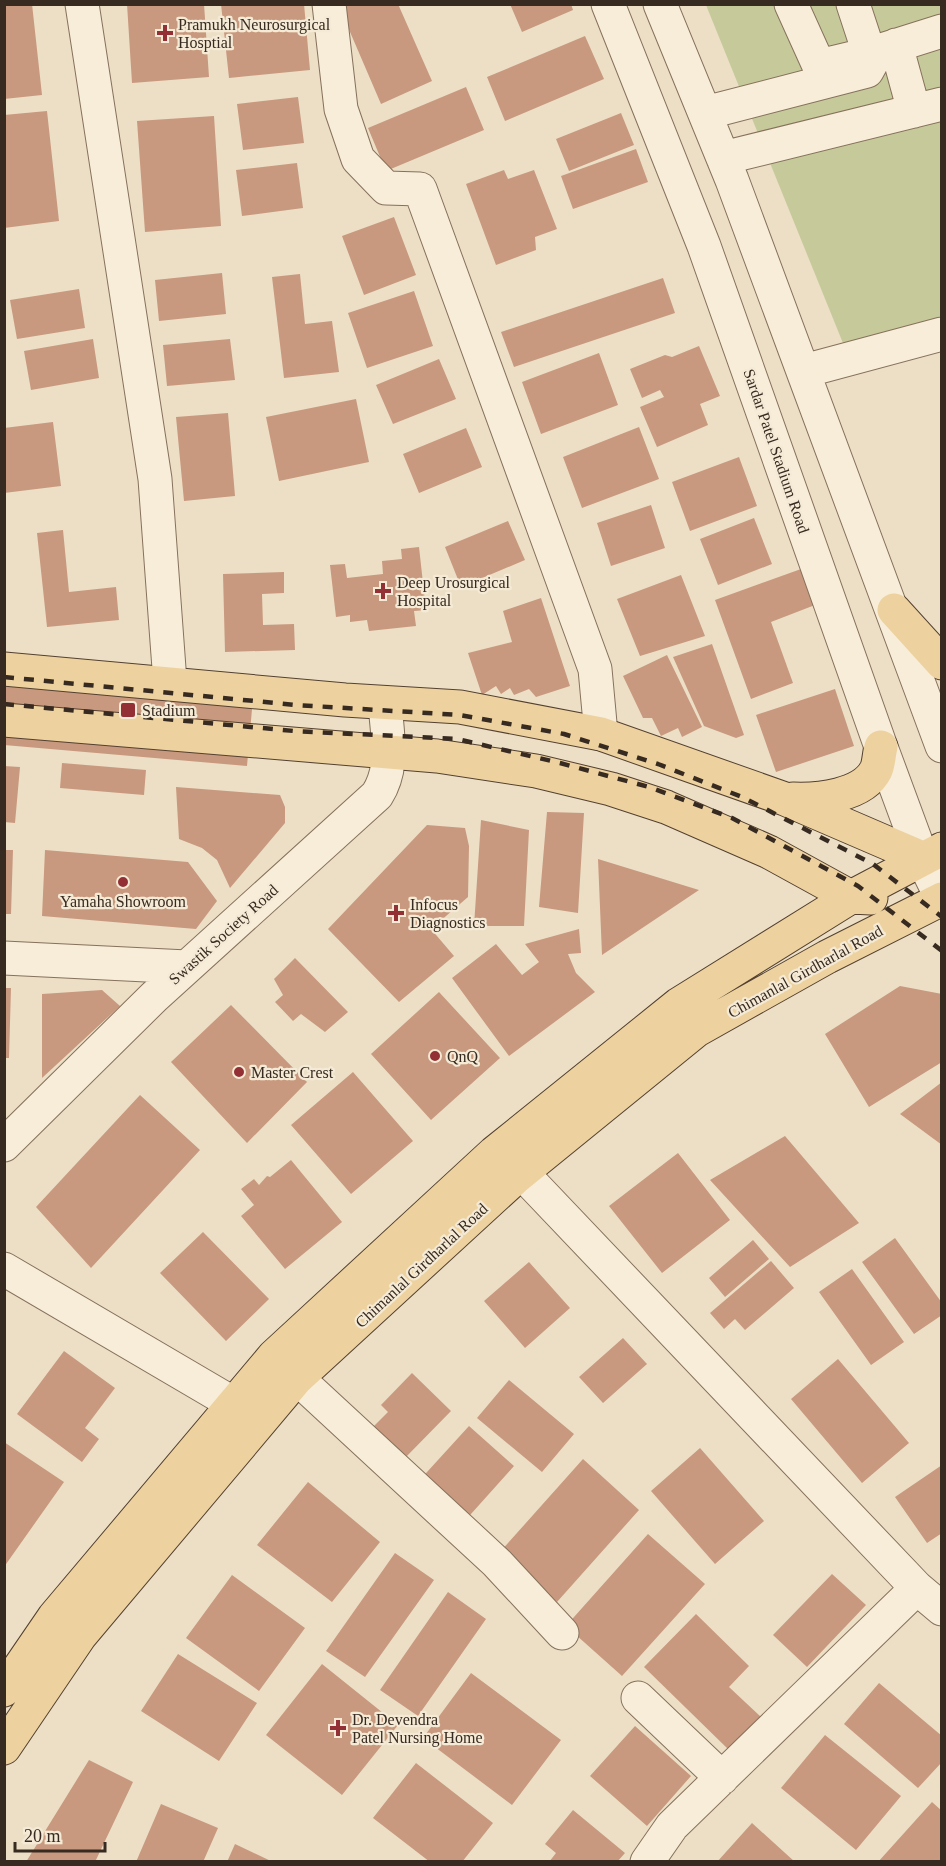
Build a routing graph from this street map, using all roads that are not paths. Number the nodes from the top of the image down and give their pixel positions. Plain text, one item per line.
1 (82, 4) edge
2 (328, 4) edge
3 (608, 4) edge
4 (660, 4) edge
5 (791, 4) edge
6 (853, 4) edge
7 (942, 31) edge
8 (883, 50) junction
9 (928, 108) edge
10 (705, 113) junction
11 (728, 169) junction
12 (685, 197) junction
13 (942, 334) edge
14 (804, 370) junction
15 (820, 415) junction
16 (772, 434) junction
17 (894, 610) junction
18 (942, 663) edge
19 (4, 669) edge
20 (170, 682) junction
21 (385, 703) junction
22 (4, 720) edge
23 (601, 734) junction
24 (942, 746) edge
25 (881, 747) junction
26 (389, 752) junction
27 (785, 799) junction
28 (932, 853) edge
29 (851, 897) junction
30 (942, 899) edge
31 (4, 958) edge
32 (187, 967) junction
33 (4, 1145) edge
34 (522, 1173) junction
35 (4, 1269) edge
36 (297, 1378) junction
37 (234, 1404) junction
38 (917, 1588) junction
39 (942, 1609) edge
40 (562, 1633) dead end
41 (4, 1690) edge
42 (638, 1698) dead end
43 (4, 1748) edge
44 (722, 1778) junction
45 (647, 1862) edge

1 - 20 street
2 - 23 street
3 - 12 street, Sardar Patel Stadium Road
4 - 10 street
5 - 8 street
6 - 8 street
7 - 8 street
8 - 9 street
8 - 10 street
9 - 11 street
10 - 11 street
11 - 12 street
11 - 14 street
12 - 16 street, Sardar Patel Stadium Road
13 - 14 street
14 - 15 street
15 - 16 street
15 - 17 street
16 - 25 street, Sardar Patel Stadium Road
17 - 18 main road
17 - 24 street
19 - 20 main road
20 - 21 main road
21 - 23 main road
21 - 26 street, Swastik Society Road
22 - 26 main road
23 - 27 main road
25 - 27 main road
25 - 28 street, Sardar Patel Stadium Road
26 - 29 main road
26 - 32 street, Swastik Society Road
27 - 28 main road
28 - 29 main road, Chimanlal Girdharlal Road
28 - 30 street, Sardar Patel Stadium Road
29 - 30 main road
29 - 37 main road, Chimanlal Girdharlal Road
30 - 34 main road, Chimanlal Girdharlal Road
31 - 32 street
32 - 33 street, Swastik Society Road
34 - 36 main road, Chimanlal Girdharlal Road
34 - 38 street
35 - 37 street
36 - 40 street
36 - 43 main road, Chimanlal Girdharlal Road
37 - 41 main road, Chimanlal Girdharlal Road
38 - 39 street
38 - 44 street
42 - 44 street
44 - 45 street

